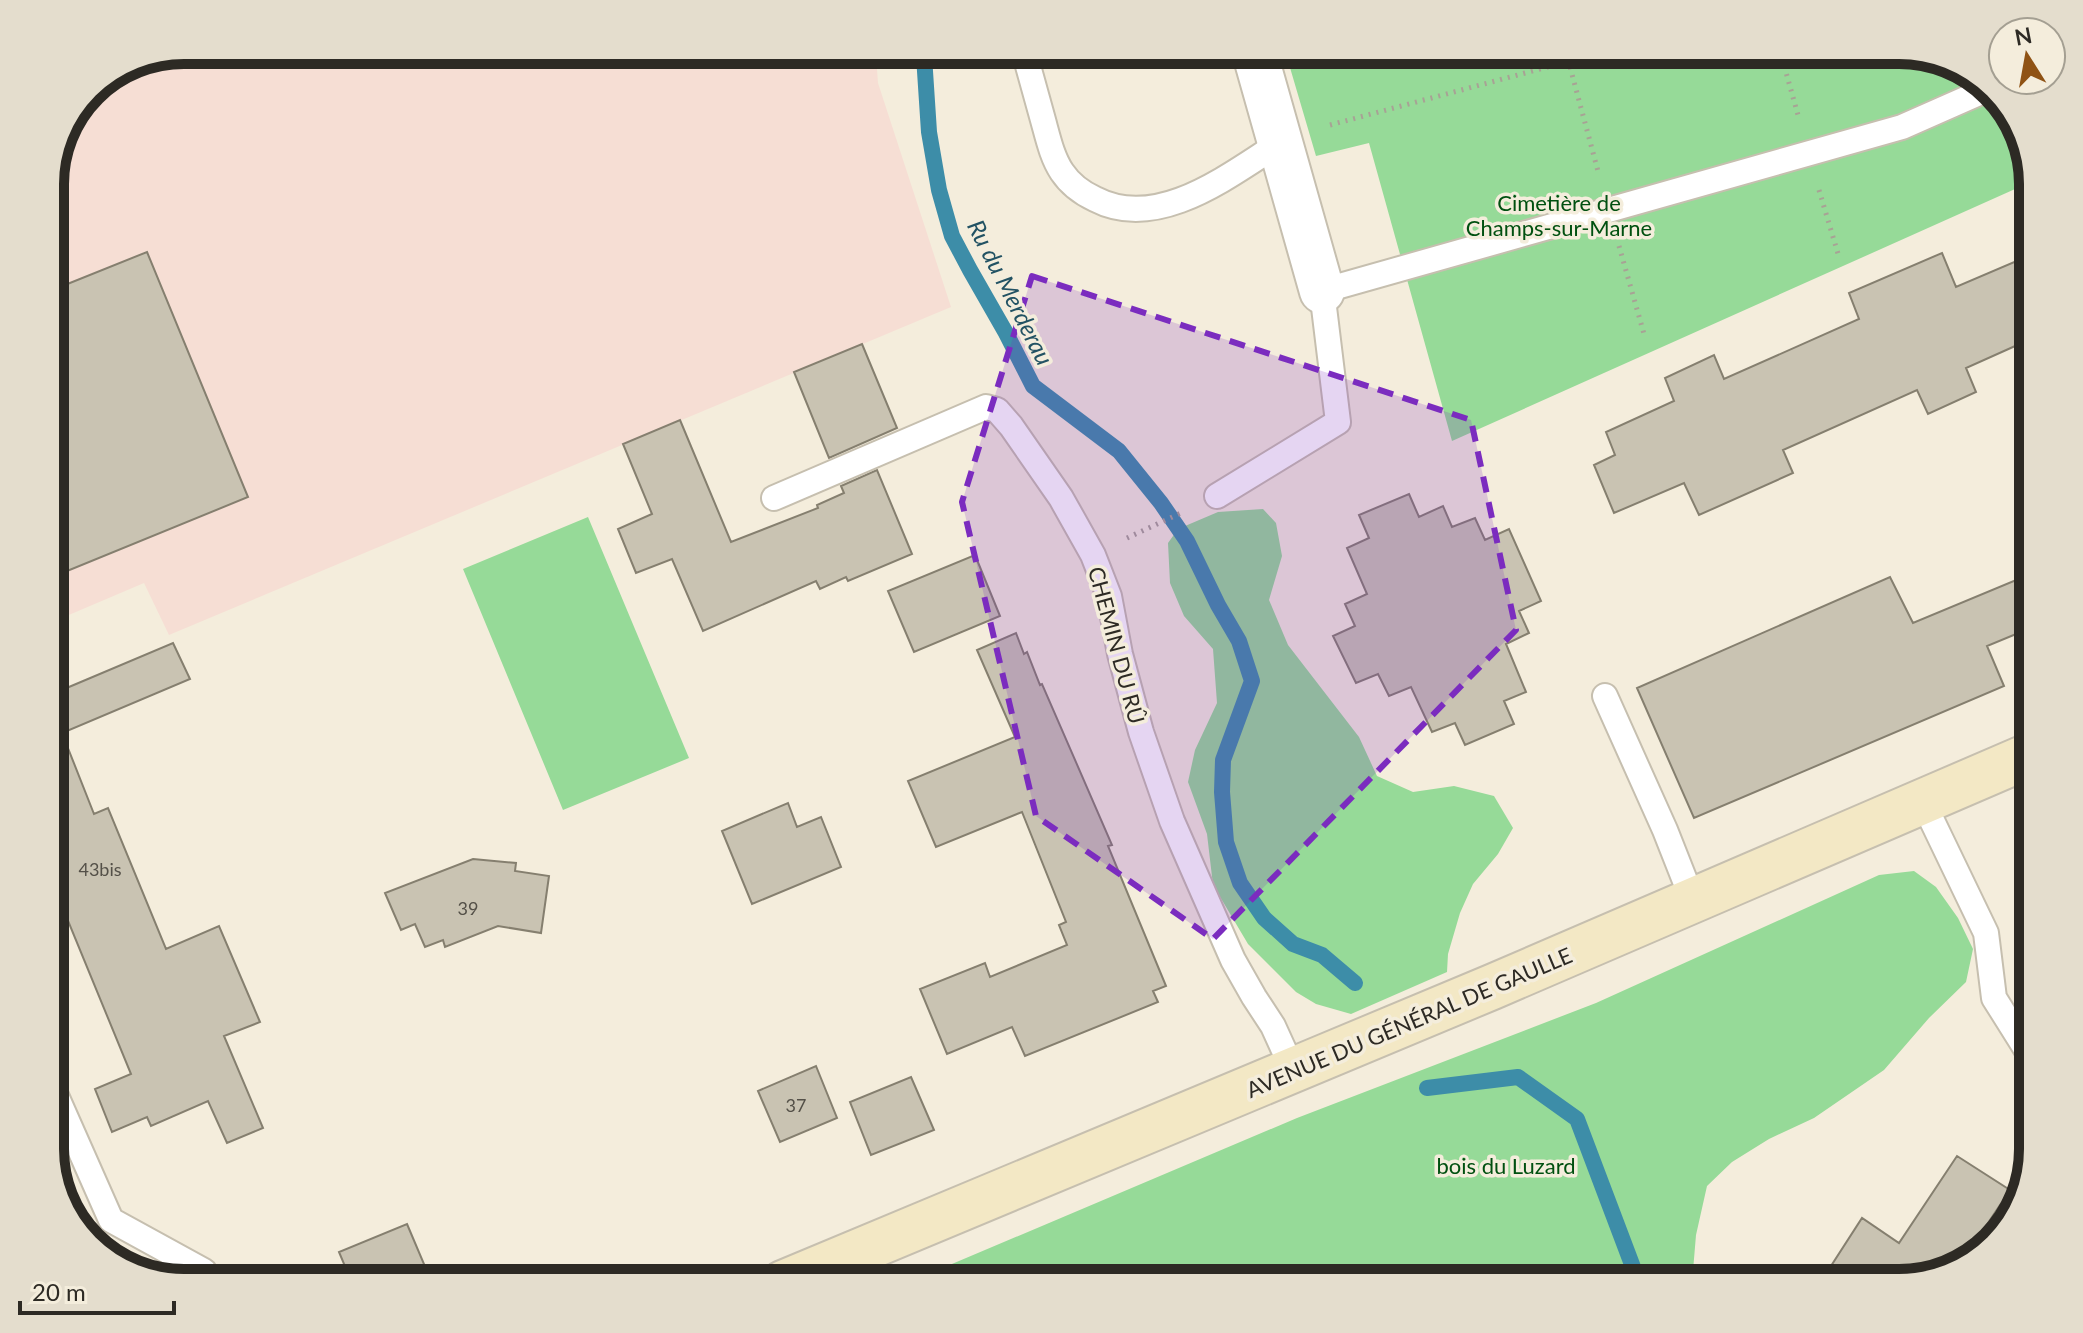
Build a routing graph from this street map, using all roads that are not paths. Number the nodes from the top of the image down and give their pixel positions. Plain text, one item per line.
1 (1028, 64) edge
2 (1258, 64) edge
3 (1977, 94) edge
4 (1280, 143) junction
5 (1322, 291) junction
6 (1217, 496) dead end
7 (774, 498) dead end
8 (1605, 696) dead end
9 (2019, 760) edge
10 (1923, 802) junction
11 (1693, 901) junction
12 (2019, 1038) edge
13 (1293, 1070) junction
14 (64, 1114) edge
15 (200, 1269) edge
16 (817, 1269) edge

1 - 4 lane
2 - 4 street
3 - 5 lane
4 - 5 street
5 - 6 lane
7 - 13 lane, CHEMIN DU RÛ
8 - 11 lane
9 - 10 main road, AVENUE DU GÉNÉRAL DE GAULLE
10 - 11 main road, AVENUE DU GÉNÉRAL DE GAULLE
10 - 12 lane
11 - 13 main road, AVENUE DU GÉNÉRAL DE GAULLE
13 - 16 main road, AVENUE DU GÉNÉRAL DE GAULLE
14 - 15 lane

